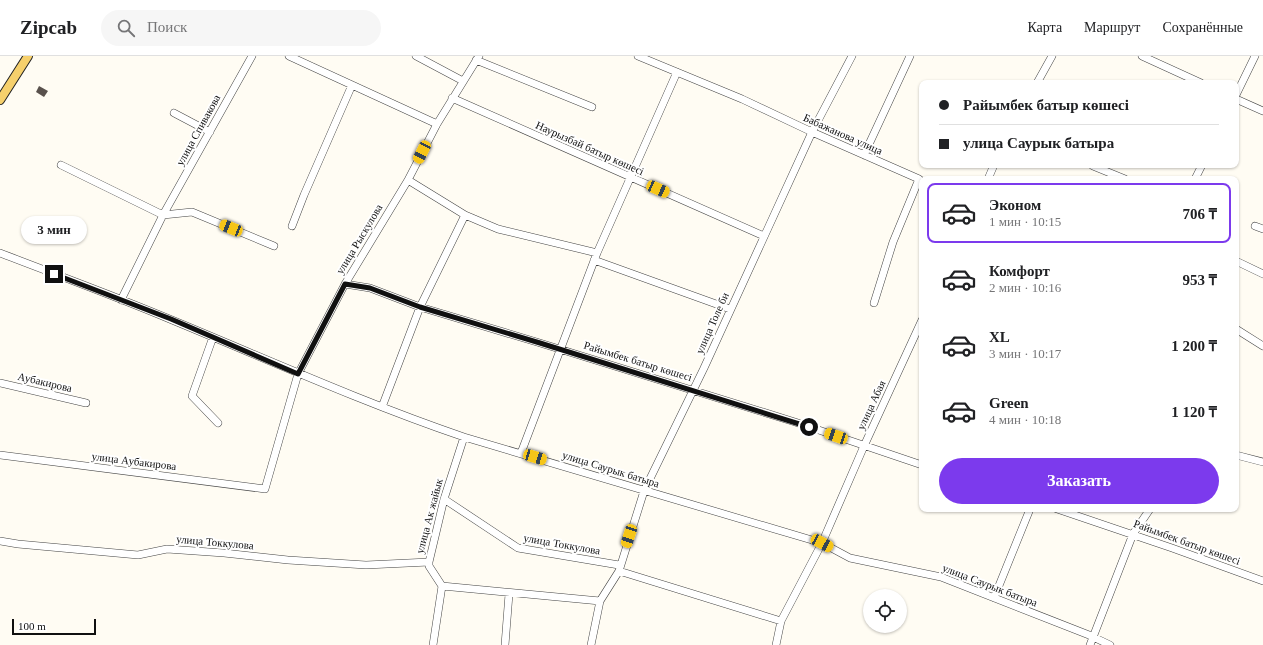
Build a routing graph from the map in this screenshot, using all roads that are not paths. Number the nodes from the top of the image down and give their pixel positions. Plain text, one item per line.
1 (28, 56) edge
2 (252, 56) edge
3 (289, 56) edge
4 (416, 56) edge
5 (638, 56) edge
6 (852, 56) edge
7 (910, 56) edge
8 (1052, 56) edge
9 (1142, 56) edge
10 (1255, 56) edge
11 (478, 58) edge
12 (677, 72) junction
13 (1039, 80) edge
14 (1194, 80) edge
15 (463, 81) junction
16 (352, 85) junction
17 (1239, 89) edge
18 (452, 98) junction
19 (0, 100) edge
20 (1239, 100) edge
21 (592, 107) dead end
22 (1263, 111) edge
23 (174, 113) dead end
24 (437, 124) junction
25 (210, 132) junction
26 (812, 132) junction
27 (864, 155) junction
28 (61, 165) dead end
29 (1098, 168) edge
30 (1117, 176) edge
31 (631, 178) junction
32 (408, 180) junction
33 (163, 214) junction
34 (465, 215) junction
35 (292, 226) dead end
36 (1255, 226) dead end
37 (1263, 229) edge
38 (764, 236) junction
39 (274, 246) dead end
40 (0, 253) edge
41 (596, 256) junction
42 (1239, 262) edge
43 (1263, 274) edge
44 (345, 284) junction
45 (121, 300) junction
46 (874, 303) dead end
47 (420, 307) junction
48 (730, 309) junction
49 (919, 327) edge
50 (1239, 332) edge
51 (213, 337) junction
52 (1263, 346) edge
53 (561, 349) junction
54 (298, 374) junction
55 (0, 383) edge
56 (693, 390) junction
57 (86, 403) dead end
58 (382, 407) junction
59 (218, 423) dead end
60 (464, 437) junction
61 (864, 446) junction
62 (521, 453) junction
63 (0, 455) edge
64 (1239, 456) edge
65 (1263, 462) edge
66 (919, 464) edge
67 (264, 489) joint
68 (644, 491) junction
69 (444, 499) junction
70 (1029, 512) edge
71 (1066, 512) edge
72 (1148, 512) edge
73 (1133, 534) junction
74 (0, 541) edge
75 (822, 543) junction
76 (429, 562) junction
77 (619, 568) junction
78 (1263, 581) edge
79 (442, 586) junction
80 (509, 594) junction
81 (994, 598) junction
82 (600, 601) junction
83 (781, 621) junction
84 (1093, 637) junction
85 (433, 645) edge
86 (504, 645) edge
87 (591, 645) edge
88 (776, 645) edge
89 (1090, 645) edge
90 (1110, 645) edge

1 - 19 main road
2 - 25 street, улица Спивакова
3 - 16 street
4 - 15 street
5 - 12 street, Бабажанова улица
6 - 26 street, улица Толе би
7 - 27 street
8 - 13 street
9 - 14 street
10 - 17 street
11 - 15 street, улица Рыскулова
11 - 21 street
12 - 26 street, Бабажанова улица
12 - 31 street
15 - 18 street, улица Рыскулова
16 - 24 street
16 - 35 street
18 - 24 street, улица Рыскулова
18 - 31 street, Наурызбай батыр көшесі
20 - 22 street
23 - 25 street
24 - 32 street, улица Рыскулова
25 - 33 street, улица Спивакова
26 - 27 street, Бабажанова улица
26 - 38 street, улица Толе би
27 - 46 street, Бабажанова улица
28 - 33 street
29 - 30 street
31 - 38 street, Наурызбай батыр көшесі
31 - 41 street
32 - 34 street
32 - 44 street, улица Рыскулова
33 - 39 street
33 - 45 street, улица Спивакова
34 - 41 street
34 - 47 street
36 - 37 street
38 - 48 street, улица Толе би
40 - 45 street, улица Саурык батыра
41 - 48 street
41 - 53 street
42 - 43 street
44 - 47 street, Райымбек батыр көшесі
44 - 54 street, улица Рыскулова
45 - 51 street, улица Саурык батыра
47 - 53 street, Райымбек батыр көшесі
47 - 58 street
48 - 56 street, улица Толе би
49 - 61 street, улица Абая
50 - 52 street
51 - 54 street, улица Саурык батыра
51 - 59 street
53 - 56 street, Райымбек батыр көшесі
53 - 62 street
54 - 58 street, улица Саурык батыра
54 - 67 street, улица Рыскулова
55 - 57 street, Аубакирова
56 - 61 street, Райымбек батыр көшесі
56 - 68 street, улица Толе би
58 - 60 street, улица Саурык батыра
60 - 62 street, улица Саурык батыра
60 - 69 street, улица Ак жайык
61 - 66 street, Райымбек батыр көшесі
61 - 75 street, улица Абая
62 - 68 street, улица Саурык батыра
63 - 67 street, улица Аубакирова
64 - 65 street
68 - 75 street, улица Саурык батыра
68 - 77 street, улица Толе би
69 - 76 street, улица Ак жайык
69 - 77 street, улица Токкулова
70 - 81 street
71 - 73 street, Райымбек батыр көшесі
72 - 73 street
73 - 78 street, Райымбек батыр көшесі
73 - 84 street
74 - 76 street, улица Токкулова
75 - 81 street, улица Саурык батыра
75 - 83 street, улица Абая
76 - 79 street, улица Ак жайык
77 - 82 street, улица Толе би
77 - 83 street, улица Токкулова
79 - 80 street
79 - 85 street
80 - 82 street
80 - 86 street
81 - 84 street, улица Саурык батыра
82 - 87 street
83 - 88 street, улица Абая
84 - 89 street
84 - 90 street, улица Саурык батыра

